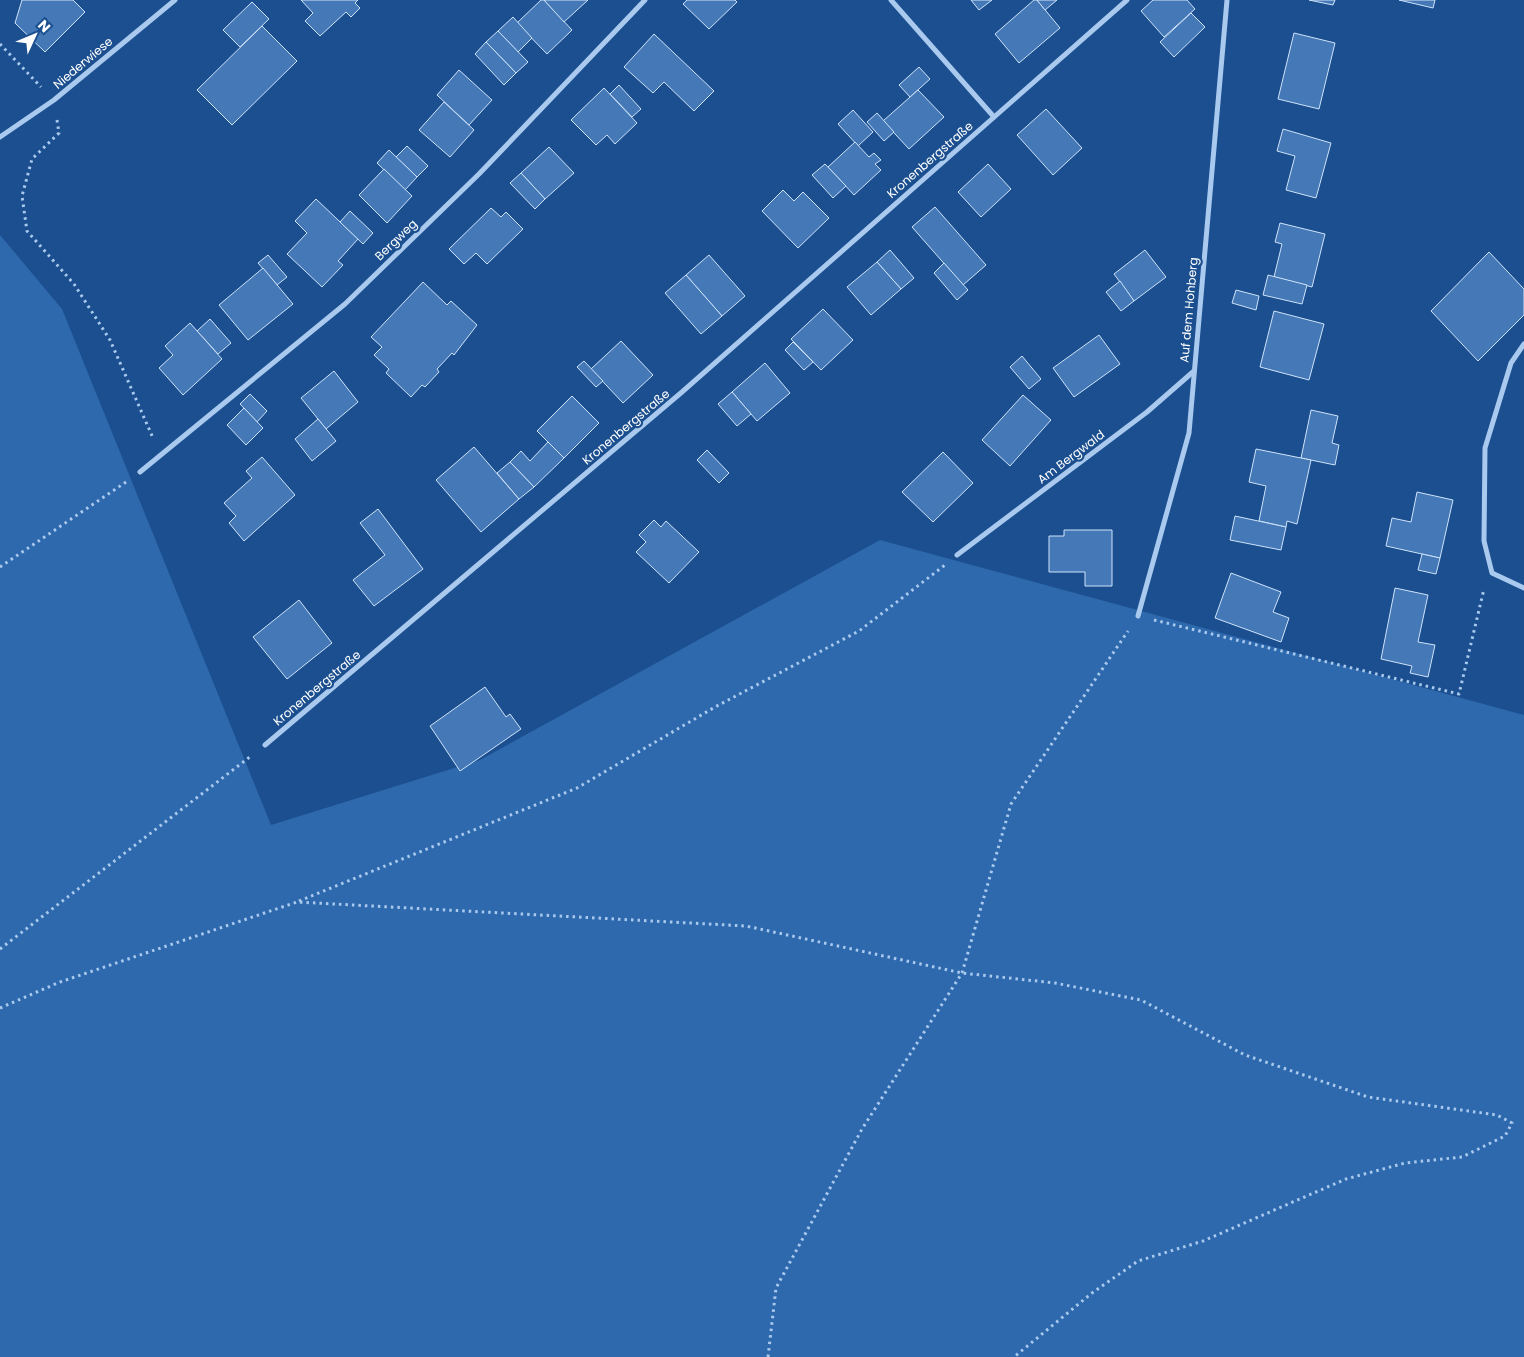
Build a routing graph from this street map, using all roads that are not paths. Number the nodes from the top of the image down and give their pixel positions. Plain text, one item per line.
1 (175, 0) edge
2 (645, 0) edge
3 (891, 0) edge
4 (1127, 0) edge
5 (1227, 0) edge
6 (994, 117) junction
7 (0, 137) edge
8 (1524, 344) edge
9 (1194, 370) junction
10 (140, 472) road end
11 (957, 555) road end
12 (1524, 588) edge
13 (1138, 616) road end
14 (264, 746) road end

1 - 7 street, Niederwiese
2 - 10 street, Bergweg
3 - 6 street
4 - 6 street, Kronenbergstraße
5 - 9 street, Auf dem Hohberg
6 - 14 street, Kronenbergstraße
8 - 12 street
9 - 11 street, Am Bergwald
9 - 13 street, Auf dem Hohberg

